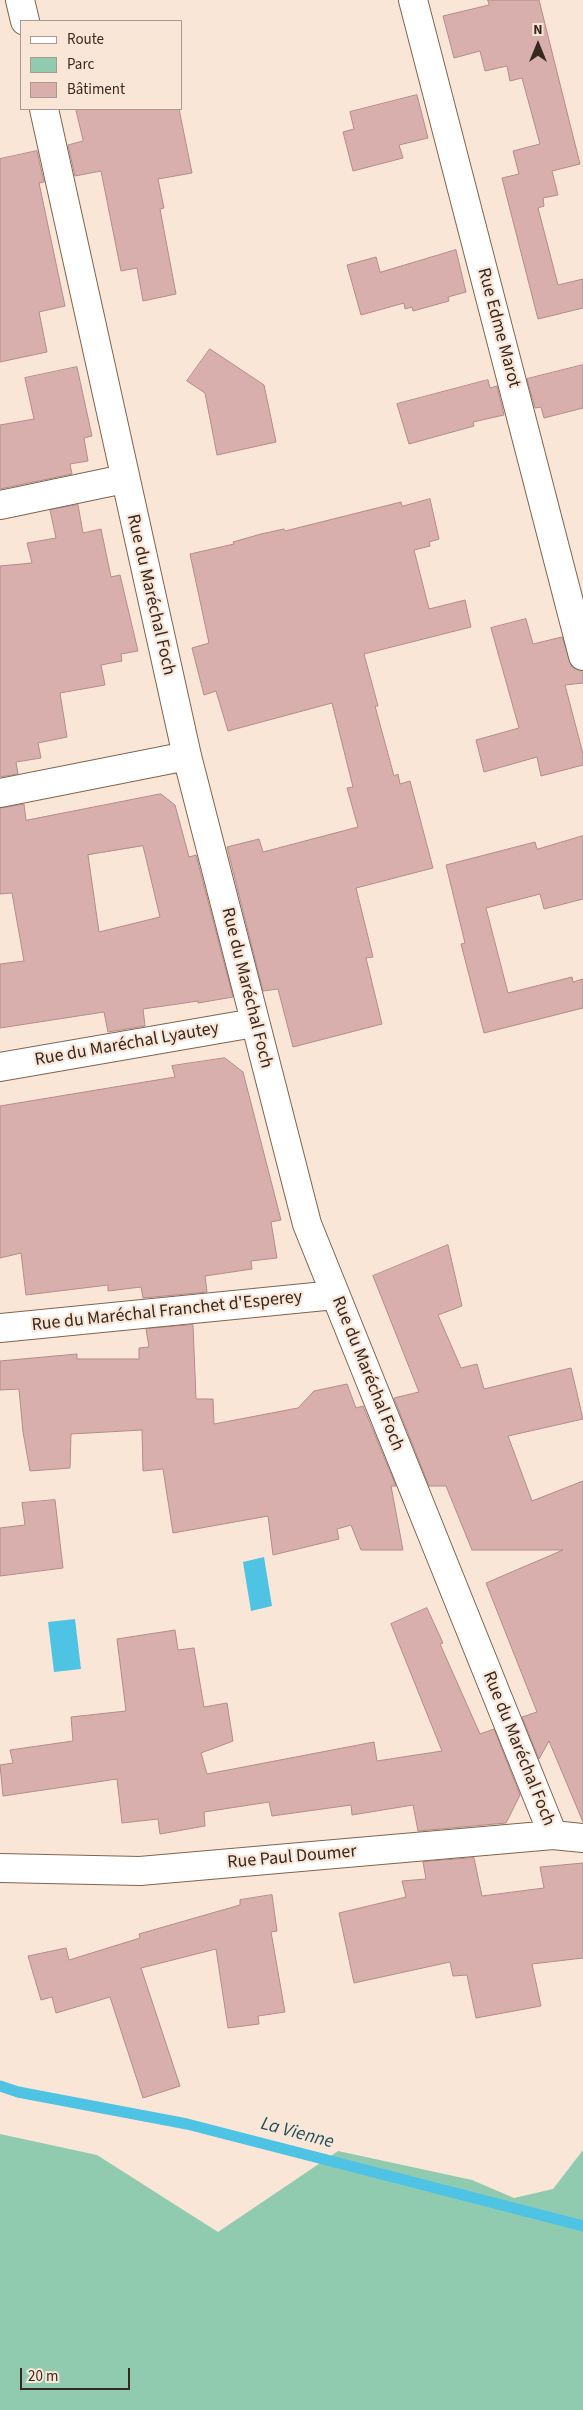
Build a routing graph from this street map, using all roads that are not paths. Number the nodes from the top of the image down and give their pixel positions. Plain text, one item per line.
1 (20, 0) edge
2 (413, 0) edge
3 (25, 20) edge
4 (44, 110) edge
5 (124, 479) junction
6 (0, 505) edge
7 (583, 656) edge
8 (186, 756) junction
9 (0, 793) edge
10 (254, 1023) junction
11 (0, 1067) edge
12 (335, 1295) junction
13 (0, 1328) edge
14 (553, 1835) junction
15 (583, 1838) edge
16 (0, 1868) edge

1 - 3 street
2 - 7 street, Rue Edme Marot
4 - 5 street, Rue du Maréchal Foch
5 - 6 street
5 - 8 street, Rue du Maréchal Foch
8 - 9 street
8 - 10 street, Rue du Maréchal Foch
10 - 11 street, Rue du Maréchal Lyautey
10 - 12 street, Rue du Maréchal Foch
12 - 13 street, Rue du Maréchal Franchet d'Esperey
12 - 14 street, Rue du Maréchal Foch
14 - 15 street, Rue Paul Doumer
14 - 16 street, Rue Paul Doumer

